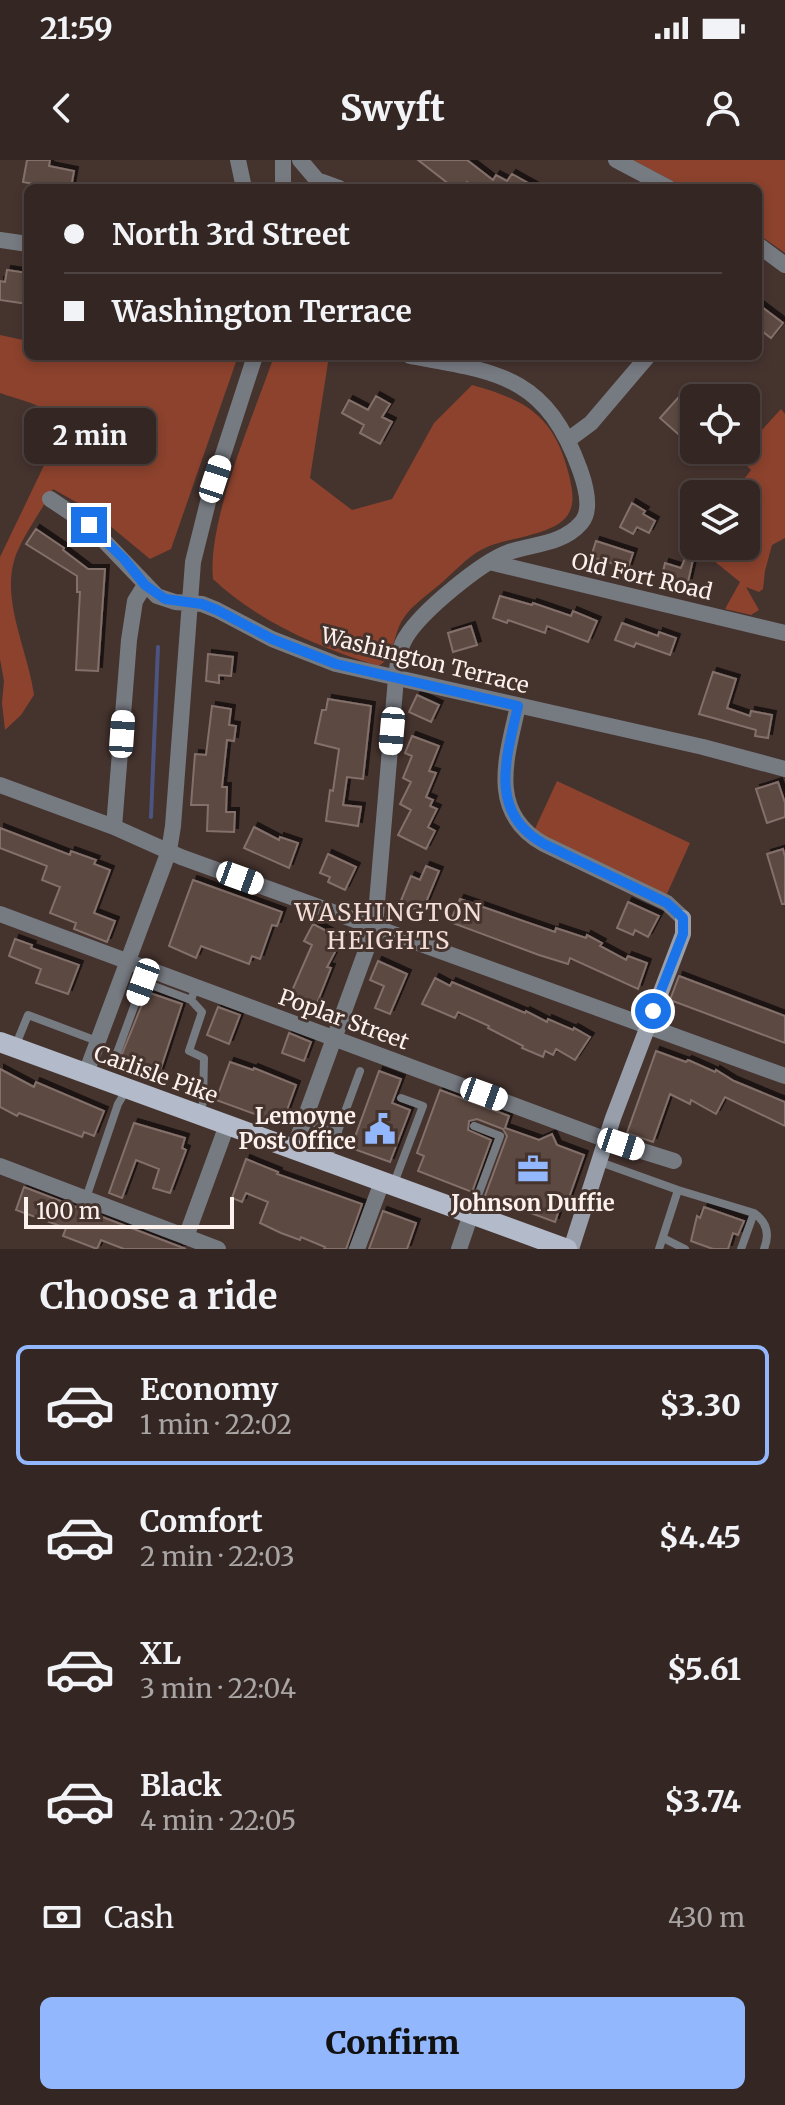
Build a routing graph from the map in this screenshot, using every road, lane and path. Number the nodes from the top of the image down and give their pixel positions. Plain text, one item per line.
1 (238, 160) edge
2 (283, 160) edge
3 (300, 160) edge
4 (616, 160) edge
5 (243, 184) edge
6 (283, 184) edge
7 (317, 184) edge
8 (661, 184) edge
9 (0, 240) edge
10 (24, 243) edge
11 (762, 248) edge
12 (785, 265) edge
13 (254, 360) edge
14 (433, 360) edge
15 (645, 360) edge
16 (568, 440) junction
17 (50, 499) dead end
18 (489, 562) junction
19 (145, 585) junction
20 (188, 602) junction
21 (785, 633) edge
22 (396, 678) junction
23 (518, 706) junction
24 (785, 769) edge
25 (0, 785) edge
26 (114, 827) junction
27 (169, 851) junction
28 (0, 914) edge
29 (375, 926) junction
30 (129, 964) junction
31 (162, 983) junction
32 (193, 994) junction
33 (648, 1027) junction
34 (334, 1038) junction
35 (98, 1042) junction
36 (8, 1045) edge
37 (117, 1053) dead end
38 (360, 1071) dead end
39 (86, 1073) junction
40 (785, 1076) edge
41 (128, 1089) junction
42 (401, 1098) dead end
43 (199, 1115) junction
44 (305, 1119) junction
45 (227, 1125) junction
46 (474, 1126) dead end
47 (338, 1132) junction
48 (607, 1140) junction
49 (293, 1151) junction
50 (674, 1161) dead end
51 (327, 1162) junction
52 (600, 1162) junction
53 (0, 1166) edge
54 (388, 1184) junction
55 (678, 1190) junction
56 (86, 1198) junction
57 (754, 1213) junction
58 (471, 1214) junction
59 (663, 1238) junction
60 (183, 1243) edge
61 (218, 1249) edge
62 (357, 1249) edge
63 (459, 1249) edge
64 (569, 1249) edge
65 (659, 1249) edge
66 (685, 1249) edge
67 (741, 1249) edge
68 (764, 1249) edge

1 - 5 street
2 - 6 street
3 - 7 street
4 - 8 street
9 - 10 street
11 - 12 street
13 - 20 street
14 - 16 street
15 - 16 street
16 - 18 street
17 - 19 street, Washington Terrace
18 - 21 street, Old Fort Road
18 - 22 street
19 - 20 street, Washington Terrace
19 - 26 street
20 - 22 street, Washington Terrace
20 - 27 street
22 - 23 street, Washington Terrace
22 - 29 street
23 - 24 street, Washington Terrace
23 - 33 street
25 - 26 street
26 - 27 street
27 - 29 street
27 - 30 street
28 - 30 street, Poplar Street
29 - 33 street
29 - 34 street
30 - 31 street, Poplar Street
30 - 35 street
31 - 32 street, Poplar Street
31 - 37 lane
32 - 34 street, Poplar Street
32 - 43 lane
33 - 40 street
33 - 48 street
34 - 44 street
34 - 48 street, Poplar Street
35 - 36 lane
35 - 39 street
36 - 39 main road, Carlisle Pike
38 - 47 lane
39 - 41 main road, Carlisle Pike
41 - 43 main road, Carlisle Pike
41 - 56 lane
42 - 54 lane
43 - 45 main road, Carlisle Pike
44 - 47 lane
44 - 49 street
45 - 49 main road, Carlisle Pike
45 - 60 street
46 - 58 lane
47 - 51 lane
48 - 50 street, Poplar Street
48 - 52 street
49 - 51 main road, Carlisle Pike
51 - 54 main road, Carlisle Pike
52 - 55 lane
52 - 64 street
53 - 56 street
54 - 58 main road, Carlisle Pike
54 - 62 street
55 - 57 lane
55 - 59 lane
56 - 60 street
57 - 67 lane
57 - 68 lane
58 - 63 street
58 - 64 main road, Carlisle Pike
59 - 65 lane
59 - 66 lane
60 - 61 street

